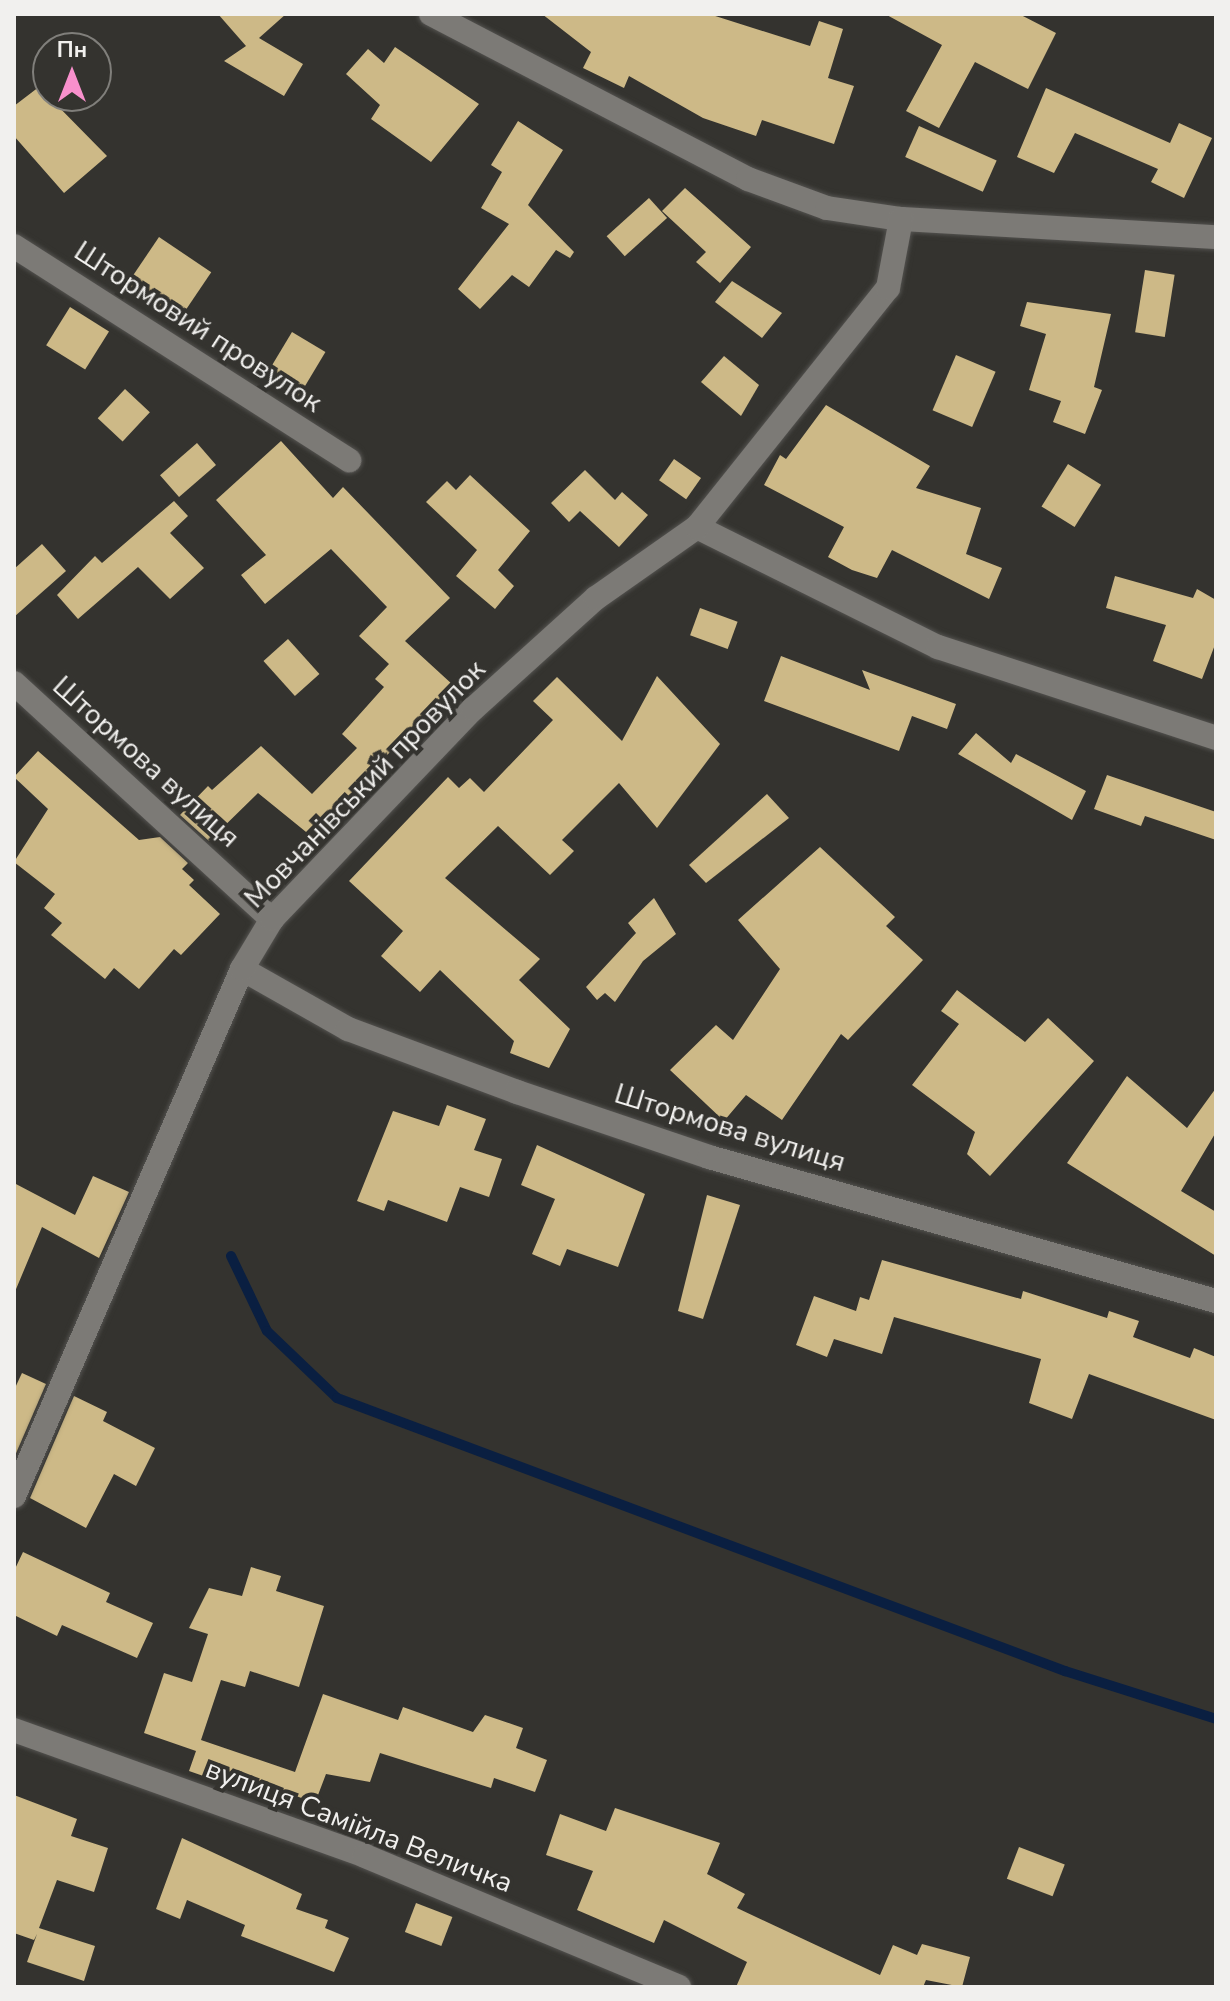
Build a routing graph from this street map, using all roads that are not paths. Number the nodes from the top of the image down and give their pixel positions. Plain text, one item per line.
1 (431, 14) edge
2 (901, 219) junction
3 (1216, 237) edge
4 (14, 246) edge
5 (349, 460) dead end
6 (697, 527) junction
7 (14, 683) edge
8 (1216, 738) edge
9 (272, 919) junction
10 (242, 969) junction
11 (1216, 1301) edge
12 (14, 1496) edge
13 (14, 1730) edge
14 (679, 1987) edge

1 - 2 street
2 - 3 street
2 - 6 street, Мовчанівський провулок
4 - 5 street, Штормовий провулок
6 - 8 street
6 - 9 street, Мовчанівський провулок
7 - 9 street, Штормова вулиця
9 - 10 street, Мовчанівський провулок
10 - 11 street, Штормова вулиця
10 - 12 street, Мовчанівський провулок
13 - 14 street, вулиця Самійла Величка

